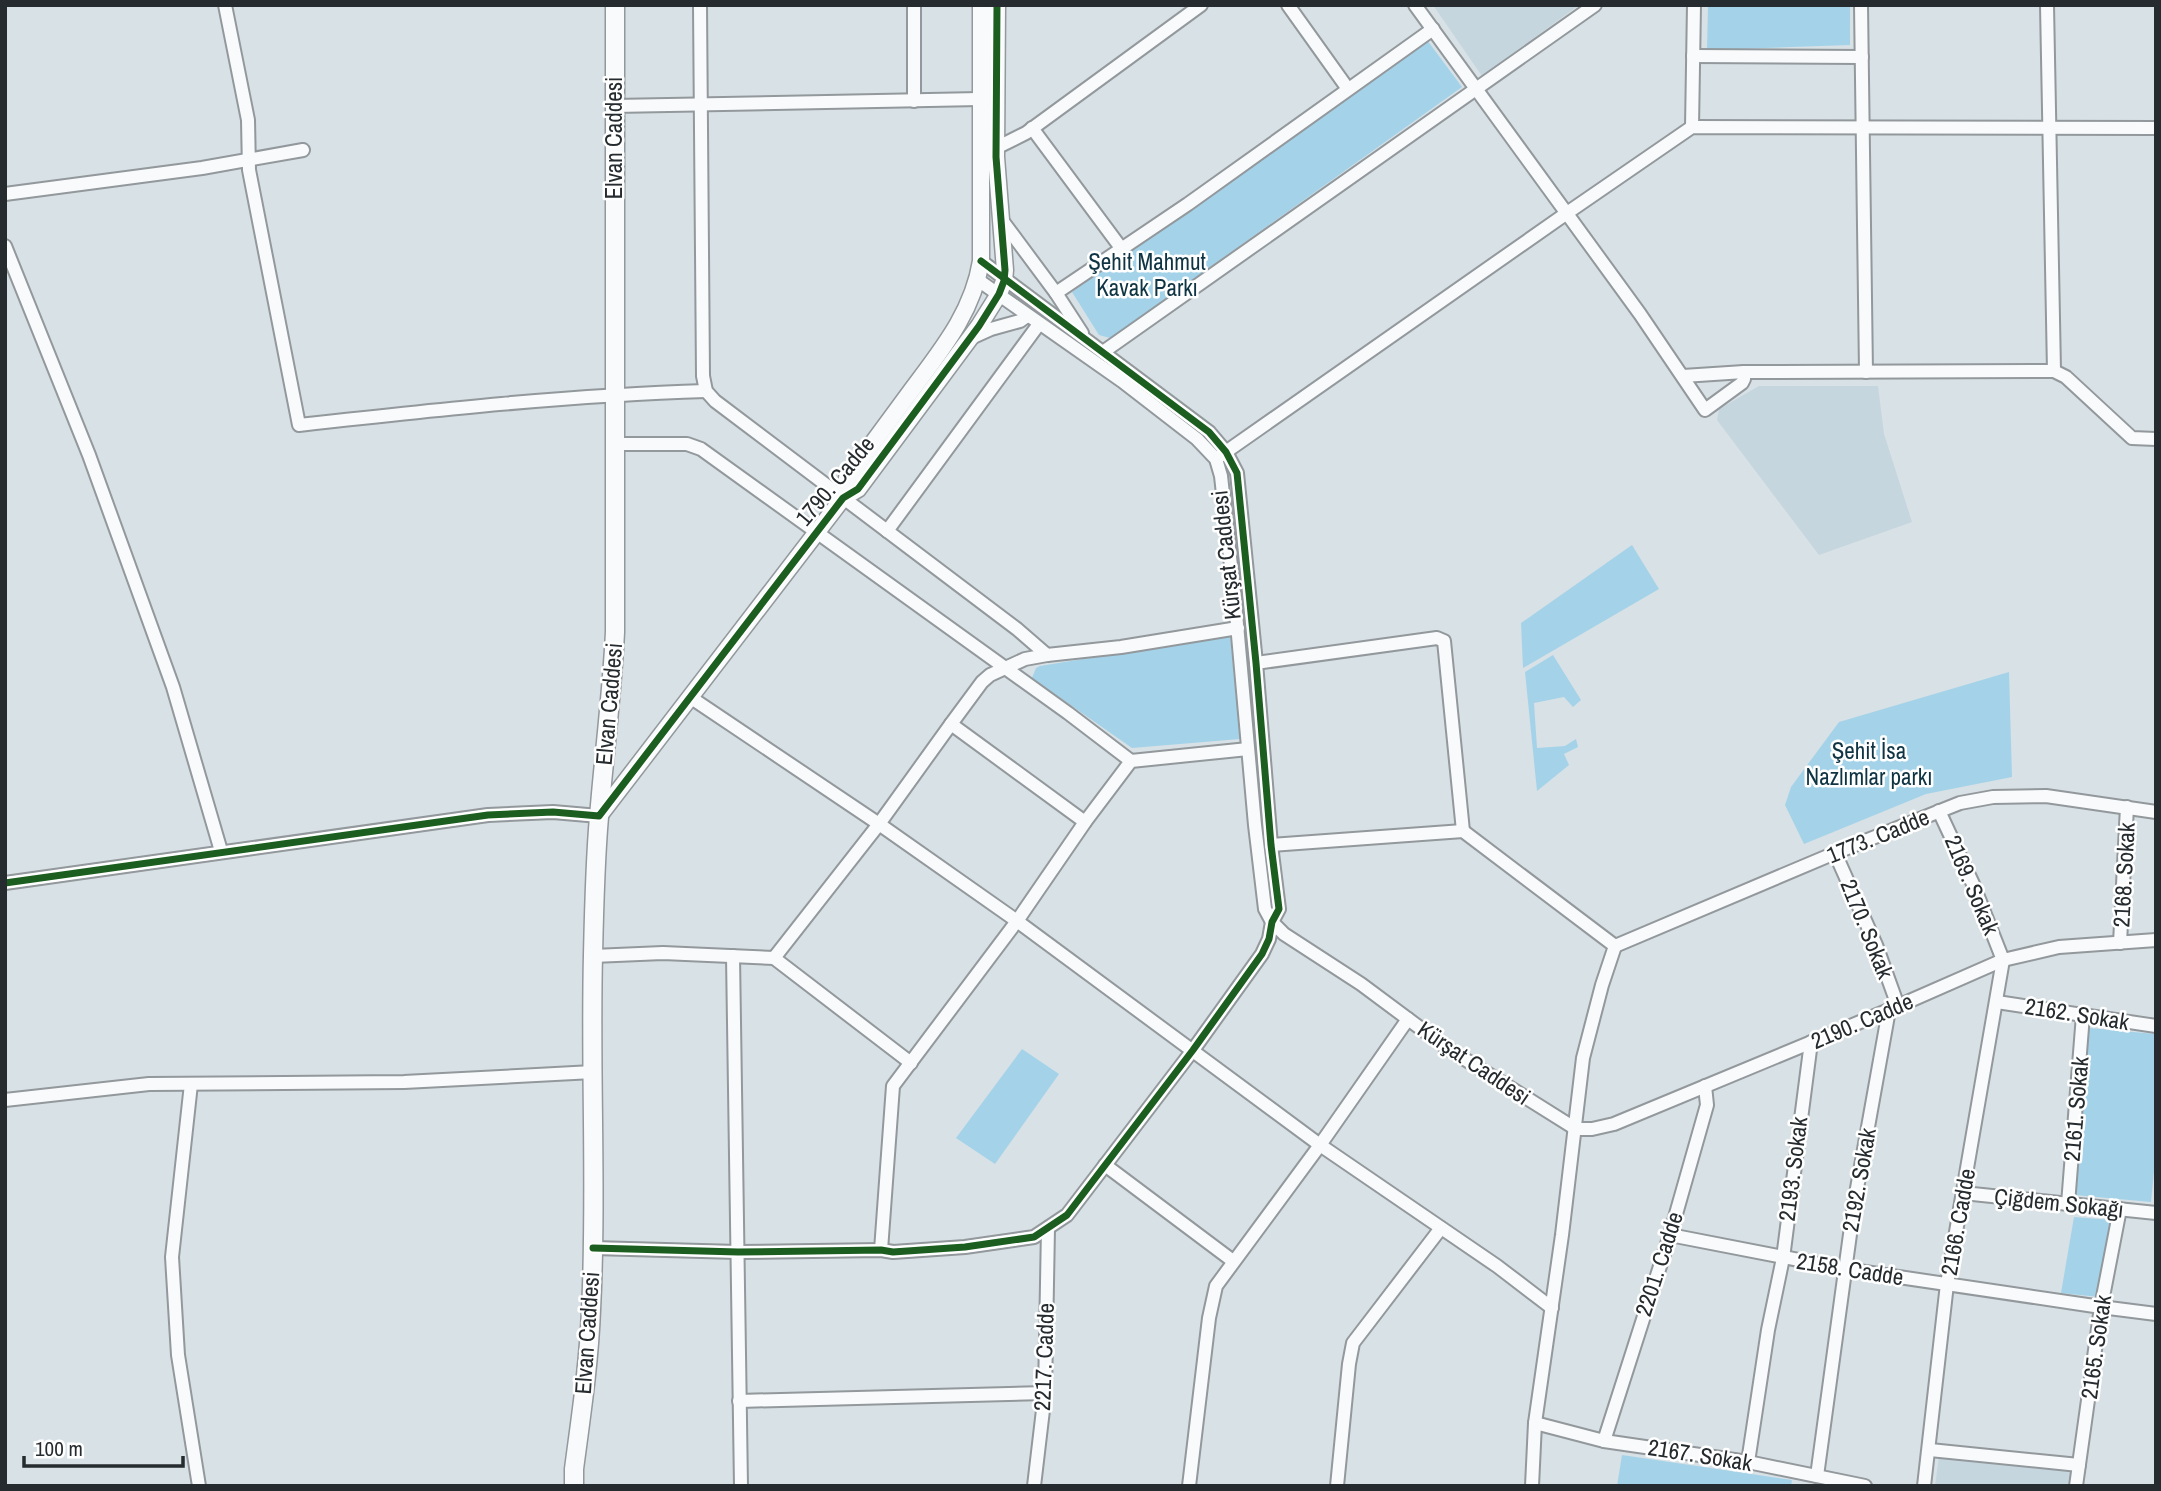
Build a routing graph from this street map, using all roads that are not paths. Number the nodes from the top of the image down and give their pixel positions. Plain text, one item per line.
1 (225, 5) edge
2 (615, 5) edge
3 (700, 5) edge
4 (914, 5) edge
5 (981, 5) edge
6 (996, 5) edge
7 (1202, 5) edge
8 (1288, 5) edge
9 (1415, 5) edge
10 (1595, 5) edge
11 (1694, 5) edge
12 (1861, 5) edge
13 (2047, 5) edge
14 (1433, 29) junction
15 (1693, 56) junction
16 (1862, 57) junction
17 (1476, 88) junction
18 (1348, 89) junction
19 (980, 99) junction
20 (915, 101) junction
21 (701, 104) junction
22 (614, 106) junction
23 (1692, 127) junction
24 (1032, 128) junction
25 (2156, 128) edge
26 (1863, 129) junction
27 (2050, 129) junction
28 (996, 148) junction
29 (303, 150) dead end
30 (249, 159) junction
31 (5, 194) edge
32 (1567, 213) junction
33 (1001, 219) junction
34 (5, 246) edge
35 (1121, 248) junction
36 (981, 261) junction
37 (978, 280) junction
38 (1002, 288) junction
39 (1056, 293) junction
40 (1027, 316) junction
41 (1039, 324) junction
42 (1086, 339) junction
43 (968, 340) junction
44 (1103, 352) junction
45 (2054, 371) junction
46 (1744, 372) junction
47 (1866, 372) junction
48 (1683, 376) junction
49 (706, 391) junction
50 (614, 394) junction
51 (2156, 439) edge
52 (615, 444) junction
53 (1221, 455) junction
54 (843, 498) junction
55 (887, 531) junction
56 (817, 532) junction
57 (1238, 628) junction
58 (1046, 654) junction
59 (1256, 663) junction
60 (1004, 667) junction
61 (690, 697) junction
62 (950, 724) junction
63 (1248, 749) junction
64 (1131, 761) junction
65 (2127, 807) junction
66 (1939, 811) junction
67 (2156, 812) edge
68 (599, 816) junction
69 (1085, 822) junction
70 (879, 824) junction
71 (1463, 831) junction
72 (1271, 845) junction
73 (221, 851) junction
74 (1835, 853) junction
75 (5, 883) edge
76 (1017, 921) junction
77 (1272, 922) junction
78 (2156, 940) edge
79 (2120, 943) junction
80 (1615, 946) junction
81 (593, 956) junction
82 (733, 956) junction
83 (774, 958) junction
84 (2003, 960) junction
85 (1997, 1002) junction
86 (1894, 1008) junction
87 (2083, 1015) junction
88 (1408, 1018) junction
89 (2156, 1026) edge
90 (1811, 1042) junction
91 (1193, 1050) junction
92 (911, 1063) junction
93 (593, 1072) junction
94 (191, 1084) junction
95 (1705, 1086) junction
96 (5, 1100) edge
97 (1576, 1129) junction
98 (1320, 1145) junction
99 (1105, 1165) junction
100 (1963, 1193) junction
101 (2068, 1204) junction
102 (2120, 1209) junction
103 (2156, 1213) edge
104 (1048, 1228) junction
105 (1441, 1228) junction
106 (1670, 1235) junction
107 (593, 1248) junction
108 (881, 1250) junction
109 (738, 1252) junction
110 (1783, 1258) junction
111 (1233, 1262) junction
112 (1845, 1269) junction
113 (1947, 1284) junction
114 (2101, 1307) junction
115 (1552, 1308) junction
116 (2156, 1314) edge
117 (1045, 1393) junction
118 (739, 1401) junction
119 (1535, 1423) junction
120 (1604, 1441) junction
121 (1930, 1450) junction
122 (1748, 1462) junction
123 (2079, 1465) junction
124 (1532, 1468) junction
125 (1817, 1476) junction
126 (1799, 1479) edge
127 (199, 1486) edge
128 (574, 1486) edge
129 (741, 1486) edge
130 (1034, 1486) edge
131 (1189, 1486) edge
132 (1337, 1486) edge
133 (1525, 1486) edge
134 (1532, 1486) edge
135 (1865, 1486) edge
136 (1924, 1486) edge
137 (2076, 1486) edge

1 - 30 street
2 - 22 main road, Elvan Caddesi
3 - 21 street
4 - 20 street
5 - 19 street
6 - 28 street
7 - 24 street
8 - 18 street
9 - 14 street
10 - 17 street
11 - 15 street
12 - 16 street
13 - 27 street
14 - 17 street
14 - 18 street
15 - 16 street
15 - 23 street
16 - 26 street
17 - 32 street
17 - 44 street
18 - 35 street
19 - 20 street
19 - 36 street
20 - 21 street
21 - 22 street
21 - 49 street
22 - 50 main road, Elvan Caddesi
23 - 26 street
23 - 32 street
24 - 28 street
24 - 35 street
25 - 27 street
26 - 27 street
26 - 47 street
27 - 45 street
28 - 33 street
29 - 30 street
30 - 31 street
30 - 50 street
32 - 48 street
32 - 53 street
33 - 38 street
33 - 39 street
34 - 73 street
35 - 39 street
36 - 37 street, 1790. Cadde
36 - 38 street, Kürşat Caddesi
37 - 38 street, Kürşat Caddesi
37 - 54 street, 1790. Cadde
38 - 40 street, Kürşat Caddesi
38 - 42 street, Kürşat Caddesi
38 - 43 street, 1790. Cadde
39 - 42 street
40 - 41 street, Kürşat Caddesi
40 - 43 street
41 - 53 street, Kürşat Caddesi
41 - 55 street
42 - 44 street, Kürşat Caddesi
43 - 54 street, 1790. Cadde
44 - 53 street, Kürşat Caddesi
45 - 47 street
45 - 51 street
46 - 47 street
46 - 48 street
46 - 48 street
49 - 50 street
49 - 54 street
50 - 52 main road, Elvan Caddesi
52 - 56 street
52 - 68 main road, Elvan Caddesi
53 - 57 street, Kürşat Caddesi
53 - 59 street, Kürşat Caddesi
54 - 55 street
54 - 56 street, 1790. Cadde
55 - 58 street
56 - 60 street
56 - 61 street, 1790. Cadde
57 - 58 street
57 - 63 street, Kürşat Caddesi
58 - 60 street
59 - 71 street
59 - 72 street, Kürşat Caddesi
60 - 62 street
60 - 64 street
61 - 68 street, 1790. Cadde
61 - 70 street
62 - 69 street
62 - 70 street
63 - 64 street
63 - 77 street, Kürşat Caddesi
64 - 69 street
65 - 66 street, 1773. Cadde
65 - 67 street, 1773. Cadde
65 - 79 street, 2168. Sokak
66 - 74 street, 1773. Cadde
66 - 84 street, 2169. Sokak
68 - 73 street
68 - 81 main road, Elvan Caddesi
69 - 76 street
70 - 76 street
70 - 83 street
71 - 72 street
71 - 80 street
72 - 77 street, Kürşat Caddesi
73 - 75 street
74 - 80 street, 1773. Cadde
74 - 86 street, 2170. Sokak
76 - 91 street
76 - 92 street
77 - 88 street, Kürşat Caddesi
77 - 91 street
78 - 79 street, 2190. Cadde
79 - 84 street, 2190. Cadde
80 - 97 street
81 - 82 street
81 - 93 main road, Elvan Caddesi
82 - 83 street
82 - 109 street
83 - 92 street
84 - 85 street, 2166. Cadde
84 - 86 street, 2190. Cadde
85 - 87 street, 2162. Sokak
85 - 100 street, 2166. Cadde
86 - 90 street, 2190. Cadde
86 - 112 street, 2192. Sokak
87 - 89 street, 2162. Sokak
87 - 101 street, 2161. Sokak
88 - 97 street, Kürşat Caddesi
88 - 98 street
90 - 95 street, 2190. Cadde
90 - 110 street, 2193. Sokak
91 - 98 street
91 - 99 street
92 - 108 street
93 - 94 street
93 - 107 main road, Elvan Caddesi
94 - 96 street
94 - 127 street
95 - 97 street, 2190. Cadde
95 - 106 street, 2201. Cadde
97 - 115 street
98 - 105 street
98 - 111 street
99 - 104 street
99 - 111 street
100 - 101 street, Çiğdem Sokağı
100 - 113 street, 2166. Cadde
101 - 102 street, Çiğdem Sokağı
102 - 103 street, Çiğdem Sokağı
102 - 114 street, 2165. Sokak
104 - 108 street
104 - 117 street, 2217. Cadde
105 - 115 street
105 - 132 street
106 - 110 street, 2158. Cadde
106 - 120 street, 2201. Cadde
107 - 109 street
107 - 128 main road, Elvan Caddesi
108 - 109 street
109 - 118 street
110 - 112 street, 2158. Cadde
110 - 122 street, 2193. Sokak
111 - 131 street
112 - 113 street, 2158. Cadde
112 - 125 street, 2192. Sokak
113 - 114 street, 2158. Cadde
113 - 121 street, 2166. Cadde
114 - 116 street, 2158. Cadde
114 - 123 street, 2165. Sokak
115 - 119 street
117 - 118 street
117 - 130 street, 2217. Cadde
118 - 129 street
119 - 120 street, 2167. Sokak
119 - 124 street
120 - 122 street, 2167. Sokak
121 - 123 street
121 - 136 street, 2166. Cadde
122 - 126 street, 2167. Sokak
123 - 137 street, 2165. Sokak
124 - 133 street
124 - 134 street
125 - 126 street, 2167. Sokak
125 - 135 street, 2167. Sokak

